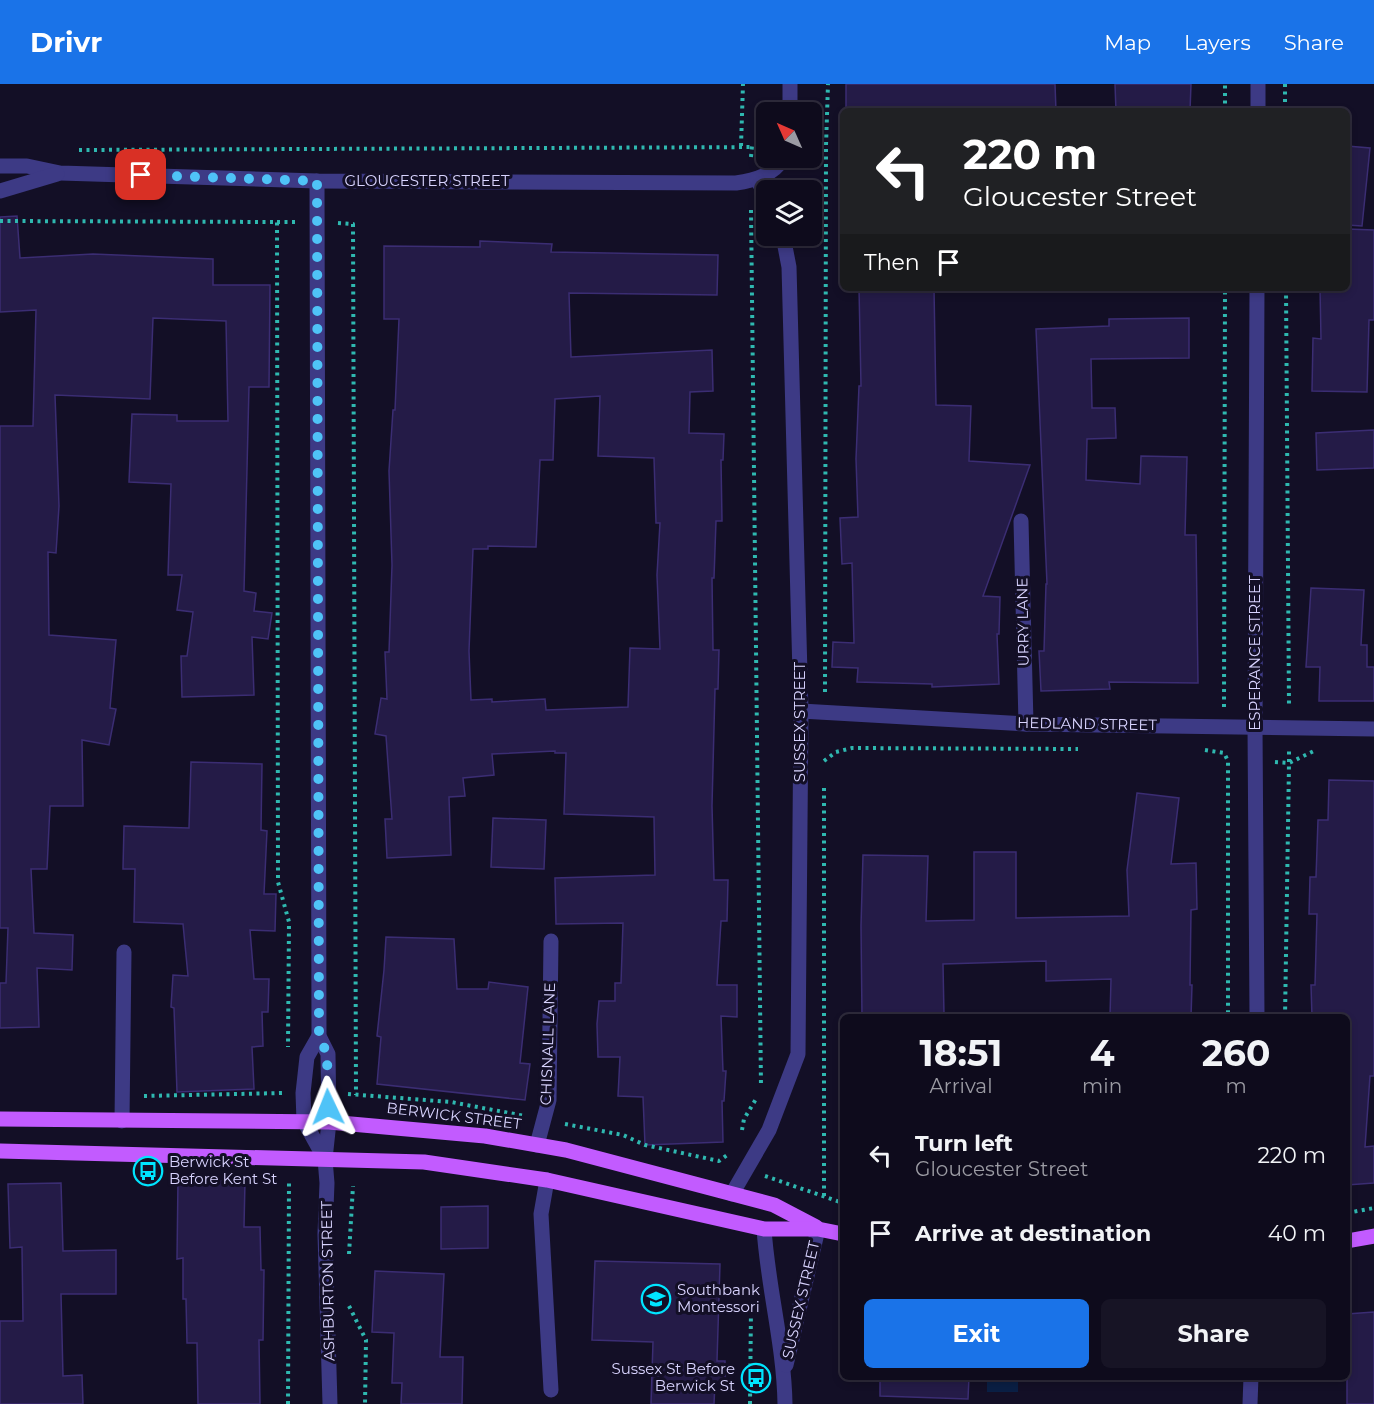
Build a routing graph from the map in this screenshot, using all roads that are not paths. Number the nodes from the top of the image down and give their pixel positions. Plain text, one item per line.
1 (790, 84) edge
2 (1258, 84) edge
3 (790, 102) edge
4 (1258, 108) edge
5 (0, 166) edge
6 (775, 168) edge
7 (60, 173) junction
8 (753, 180) junction
9 (317, 181) junction
10 (756, 184) edge
11 (0, 191) edge
12 (785, 246) edge
13 (1257, 291) edge
14 (1021, 521) dead end
15 (801, 711) junction
16 (1026, 724) junction
17 (1255, 726) junction
18 (1374, 729) edge
19 (551, 941) dead end
20 (124, 952) dead end
21 (1257, 1014) edge
22 (319, 1036) junction
23 (0, 1119) edge
24 (122, 1121) junction
25 (304, 1121) junction
26 (329, 1122) junction
27 (537, 1145) junction
28 (0, 1151) edge
29 (325, 1159) junction
30 (547, 1180) junction
31 (732, 1194) junction
32 (764, 1229) junction
33 (818, 1229) junction
34 (840, 1233) edge
35 (1374, 1236) edge
36 (1350, 1240) edge
37 (784, 1370) junction
38 (1251, 1380) edge
39 (551, 1390) dead end
40 (330, 1404) edge
41 (785, 1404) edge
42 (1250, 1404) edge

1 - 3 street
2 - 4 street
5 - 7 street, GLOUCESTER STREET
6 - 8 street
7 - 9 street, GLOUCESTER STREET
7 - 11 street, GLOUCESTER STREET
8 - 9 street, GLOUCESTER STREET
8 - 10 street
9 - 22 street, ASHBURTON STREET
12 - 15 street, SUSSEX STREET
13 - 17 street, ESPERANCE STREET
14 - 16 street, URRY LANE
15 - 16 street, HEDLAND STREET
15 - 31 street, SUSSEX STREET
16 - 17 street, HEDLAND STREET
17 - 18 street, HEDLAND STREET
17 - 21 street, ESPERANCE STREET
19 - 27 street, CHISNALL LANE
20 - 24 street
22 - 25 street, ASHBURTON STREET
22 - 26 street, ASHBURTON STREET
23 - 24 main road, BERWICK STREET
24 - 25 main road, BERWICK STREET
25 - 26 main road, BERWICK STREET
25 - 29 street, ASHBURTON STREET
26 - 27 main road, BERWICK STREET
26 - 29 street, ASHBURTON STREET
27 - 31 main road, BERWICK STREET
28 - 29 main road, BERWICK STREET
29 - 30 main road, BERWICK STREET
29 - 40 street, ASHBURTON STREET
30 - 32 main road, BERWICK STREET
30 - 39 street
31 - 33 main road, BERWICK STREET
32 - 33 main road, BERWICK STREET
32 - 37 street, SUSSEX STREET
33 - 34 main road, BERWICK STREET
33 - 37 street, SUSSEX STREET
35 - 36 main road
37 - 41 street, SUSSEX STREET
38 - 42 street

